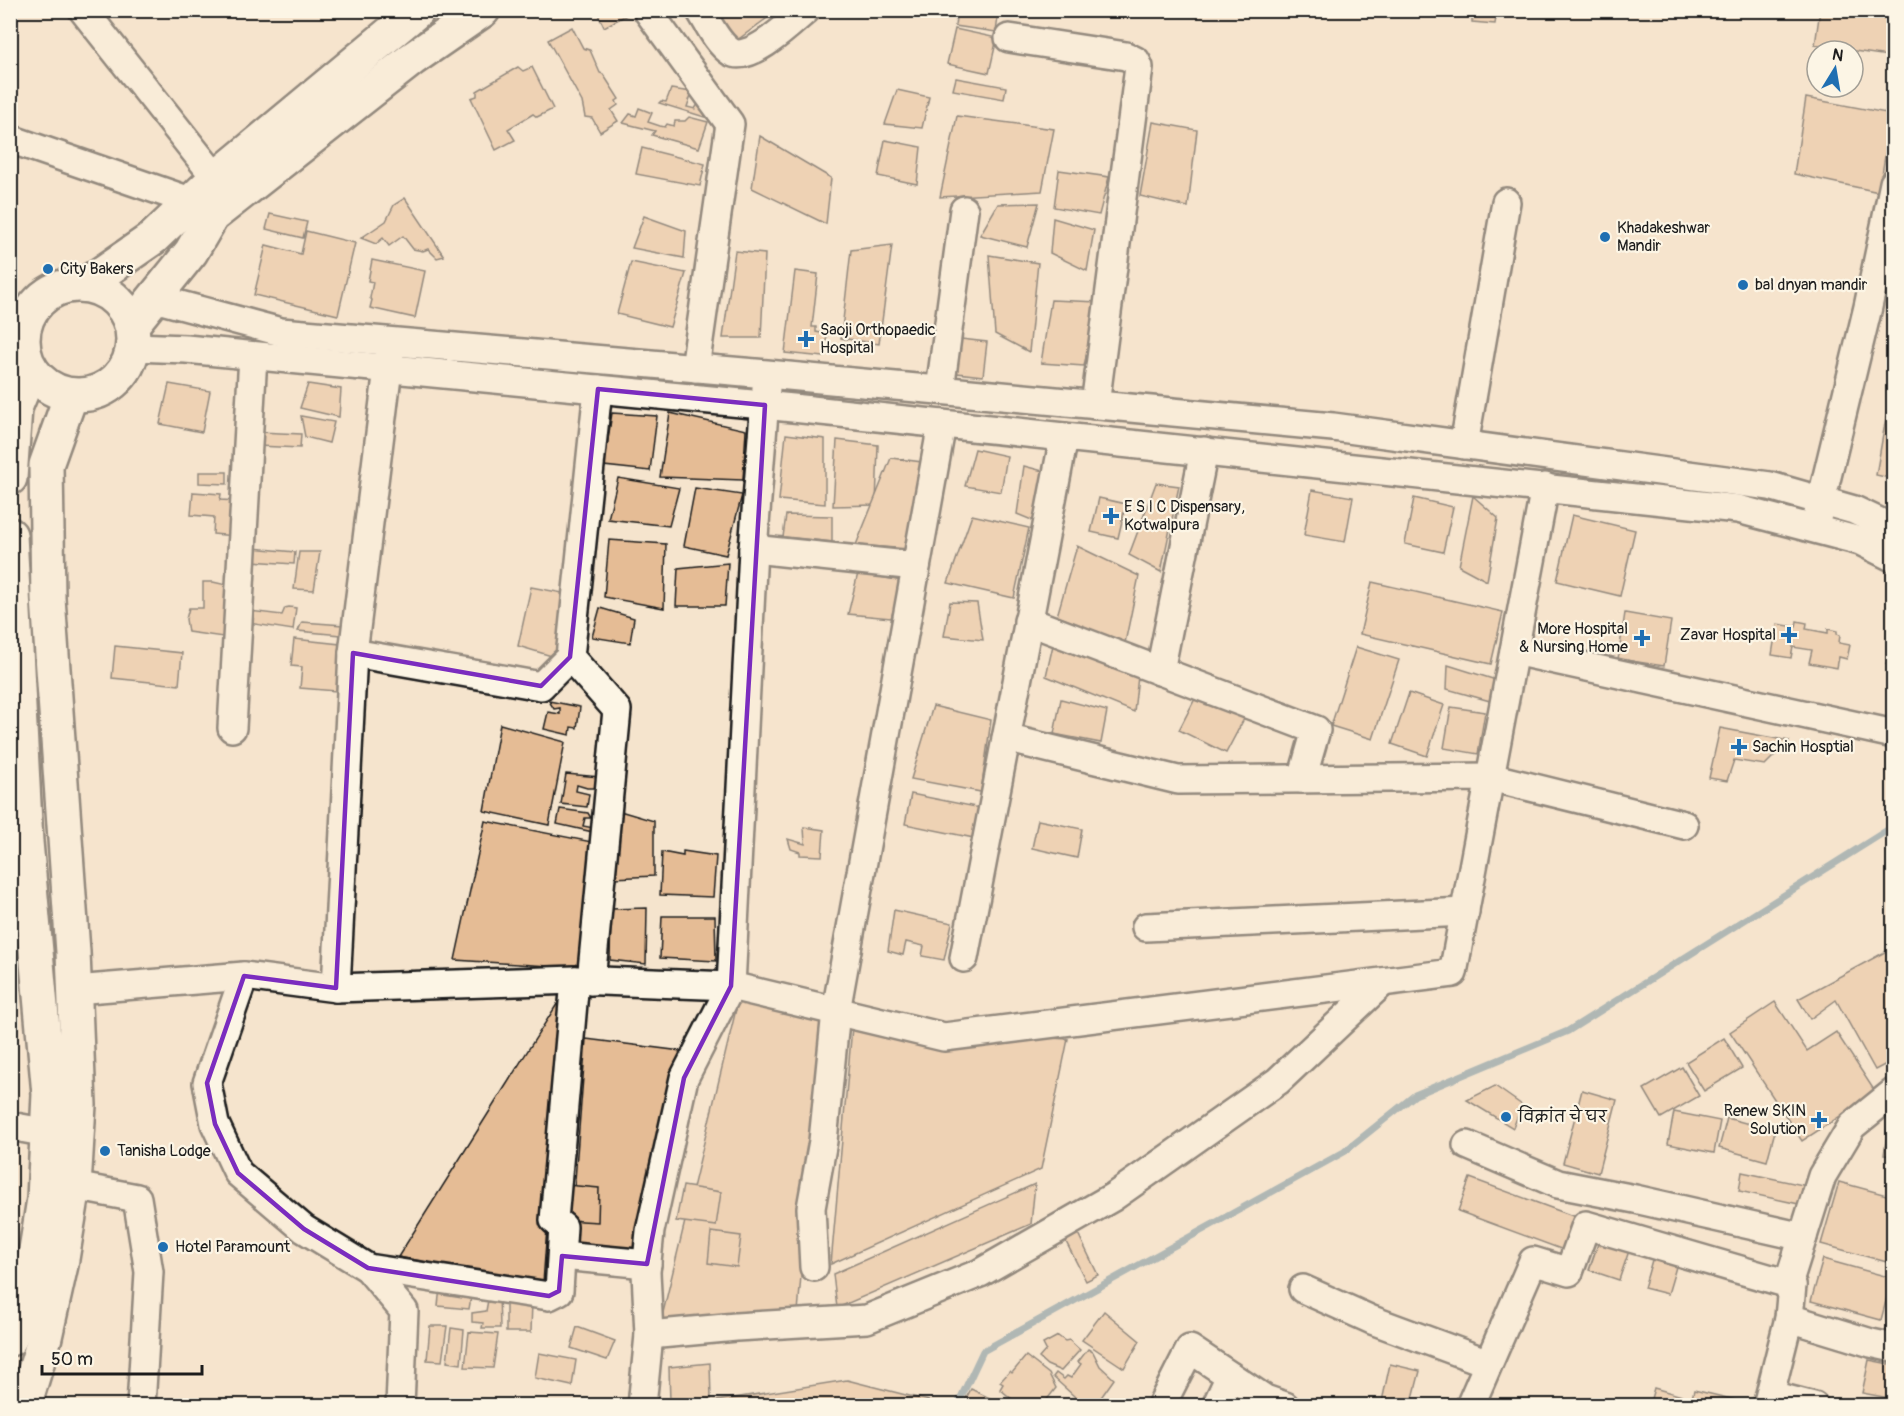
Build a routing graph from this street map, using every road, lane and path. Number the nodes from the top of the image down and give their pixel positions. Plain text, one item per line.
1 (83, 10) edge
2 (418, 10) edge
3 (483, 10) edge
4 (647, 10) edge
5 (700, 10) edge
6 (806, 10) edge
7 (1009, 38) dead end
8 (10, 139) edge
9 (216, 178) junction
10 (1893, 183) edge
11 (190, 201) junction
12 (1506, 202) dead end
13 (964, 210) dead end
14 (85, 285) junction
15 (154, 298) junction
16 (133, 336) junction
17 (392, 341) junction
18 (21, 356) edge
19 (254, 356) junction
20 (695, 368) junction
21 (388, 369) junction
22 (767, 374) junction
23 (598, 389) junction
24 (940, 390) junction
25 (71, 395) junction
26 (765, 405) junction
27 (1095, 405) junction
28 (942, 424) junction
29 (1064, 437) junction
30 (1464, 445) junction
31 (1204, 451) junction
32 (10, 478) edge
33 (1545, 487) junction
34 (1821, 501) junction
35 (1814, 529) junction
36 (1893, 529) edge
37 (10, 535) edge
38 (753, 549) junction
39 (1893, 558) edge
40 (916, 566) junction
41 (1028, 621) junction
42 (1514, 651) junction
43 (353, 653) junction
44 (570, 657) junction
45 (1160, 671) junction
46 (232, 728) dead end
47 (1893, 734) edge
48 (1006, 738) junction
49 (1490, 777) junction
50 (1302, 779) junction
51 (1684, 825) dead end
52 (1465, 912) junction
53 (1146, 927) dead end
54 (964, 958) dead end
55 (244, 976) junction
56 (583, 980) junction
57 (1383, 982) junction
58 (731, 986) junction
59 (336, 988) junction
60 (75, 990) junction
61 (836, 1011) junction
62 (1893, 1092) edge
63 (10, 1126) edge
64 (48, 1133) junction
65 (1467, 1145) dead end
66 (74, 1186) junction
67 (1803, 1237) junction
68 (561, 1256) junction
69 (647, 1264) junction
70 (814, 1267) dead end
71 (368, 1268) junction
72 (1792, 1285) junction
73 (1303, 1289) dead end
74 (14, 1318) edge
75 (1789, 1318) junction
76 (649, 1335) junction
77 (45, 1337) junction
78 (1893, 1348) edge
79 (1488, 1363) junction
80 (1230, 1376) junction
81 (1769, 1400) edge
82 (24, 1406) edge
83 (141, 1406) edge
84 (400, 1406) edge
85 (642, 1406) edge
86 (1161, 1406) edge
87 (1216, 1406) edge
88 (1285, 1406) edge
89 (1470, 1406) edge
90 (1814, 1406) edge

1 - 9 street
2 - 9 main road
3 - 15 main road
4 - 20 street
5 - 6 street
7 - 27 street
8 - 11 street
9 - 11 main road
10 - 34 street
11 - 14 main road
12 - 30 street
13 - 24 street
14 - 16 main road
14 - 18 main road
15 - 16 main road
15 - 17 street
16 - 19 street
16 - 25 main road
17 - 20 street
17 - 21 street
18 - 25 main road
18 - 32 main road
19 - 21 street
19 - 46 street
20 - 22 street
21 - 23 street
21 - 43 street
22 - 24 street
22 - 26 street
23 - 26 street
23 - 44 street
24 - 27 street
25 - 60 main road
26 - 28 street
26 - 38 street
27 - 30 street
28 - 29 street
28 - 40 street
29 - 31 street
29 - 41 street
30 - 34 street
31 - 33 street
31 - 45 street
33 - 35 street
33 - 42 street
34 - 35 street
34 - 36 street
35 - 39 street
37 - 64 main road
38 - 40 street
38 - 58 street
40 - 61 street
41 - 45 street
41 - 48 street
42 - 47 street
42 - 49 street
43 - 44 street
43 - 59 street
44 - 56 street
45 - 50 street
48 - 50 street
48 - 54 street
49 - 50 street
49 - 51 street
49 - 52 street
52 - 53 street
52 - 57 street
55 - 59 street
55 - 60 street
55 - 71 street
56 - 58 street
56 - 59 street
56 - 68 street
57 - 61 street
57 - 76 street
58 - 61 street
58 - 69 street
60 - 66 main road
61 - 70 street
62 - 67 street
63 - 64 street
64 - 74 main road
65 - 67 street
66 - 77 main road
66 - 83 street
67 - 72 street
68 - 69 street
68 - 71 street
69 - 76 street
71 - 84 street
72 - 75 street
72 - 79 street
73 - 79 street
74 - 77 street
75 - 78 street
75 - 81 street
76 - 85 street
77 - 82 main road
79 - 89 street
80 - 86 street
80 - 87 street
80 - 88 street
81 - 90 street

